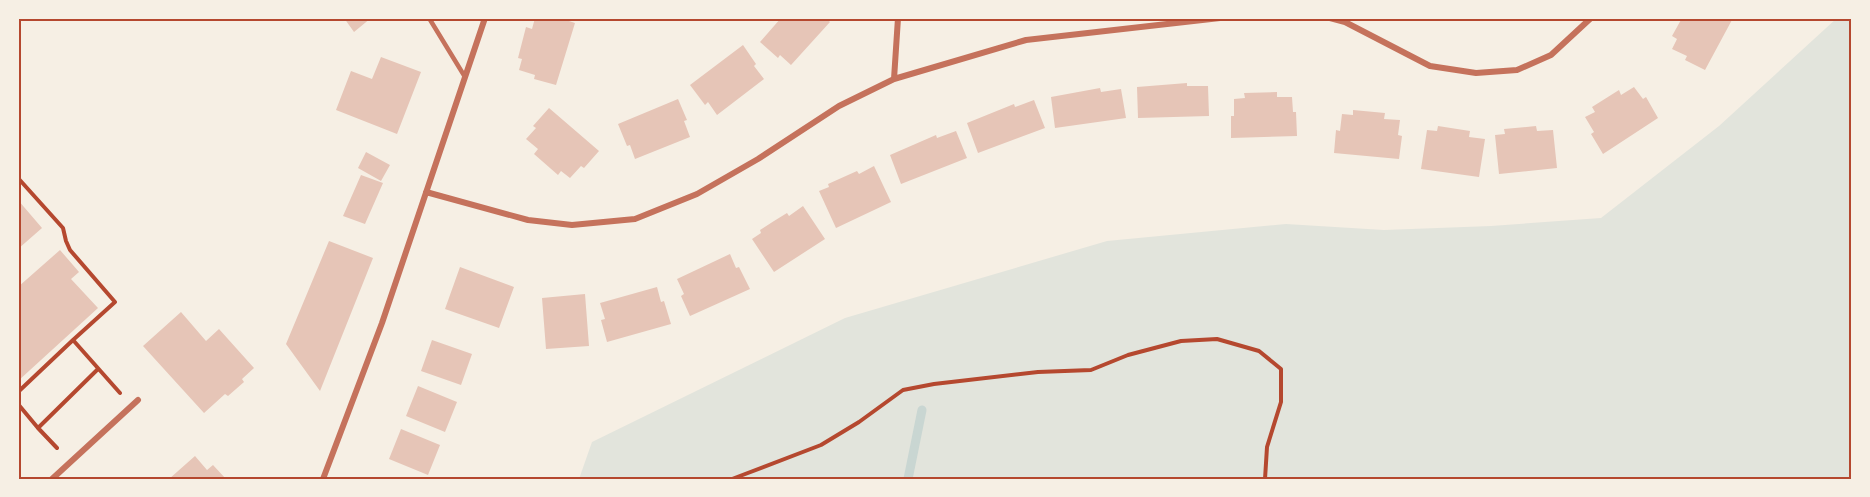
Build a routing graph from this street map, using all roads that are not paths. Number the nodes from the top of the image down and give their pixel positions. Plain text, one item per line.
1 (429, 18) edge
2 (485, 18) edge
3 (898, 18) edge
4 (1220, 18) edge
5 (1330, 18) edge
6 (1591, 18) edge
7 (465, 76) junction
8 (894, 79) junction
9 (426, 192) junction
10 (138, 400) dead end
11 (52, 479) edge
12 (323, 479) edge

1 - 7 lane
2 - 7 street
3 - 8 street
4 - 8 street
5 - 6 street
7 - 9 street
8 - 9 street
9 - 12 street
10 - 11 street

